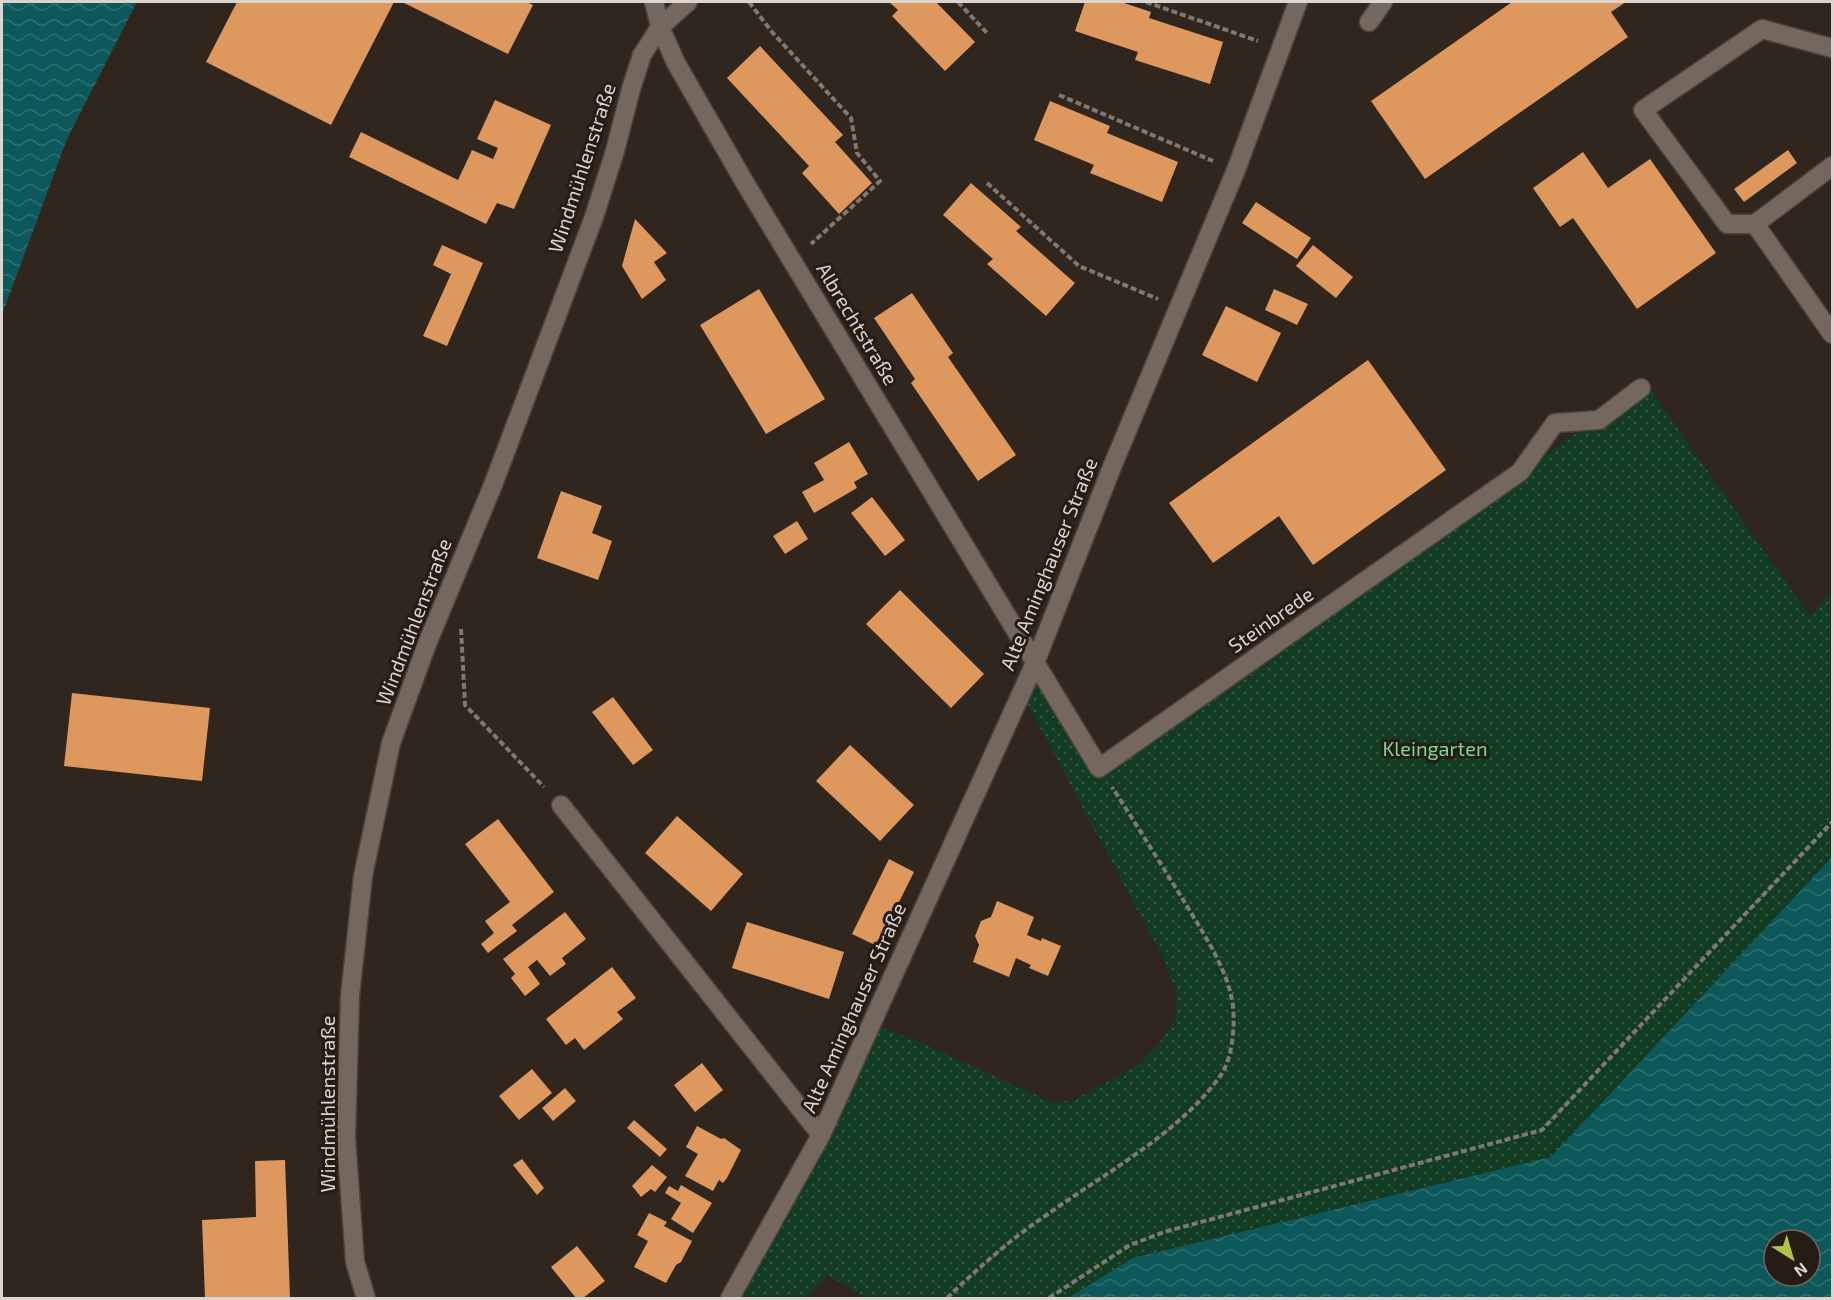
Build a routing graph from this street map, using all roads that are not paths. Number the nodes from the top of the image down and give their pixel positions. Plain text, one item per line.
1 (654, 2) edge
2 (688, 2) edge
3 (1298, 2) edge
4 (1383, 2) edge
5 (1370, 22) dead end
6 (660, 27) junction
7 (1833, 48) edge
8 (1833, 166) edge
9 (1755, 224) junction
10 (1833, 334) edge
11 (1641, 388) dead end
12 (1035, 663) junction
13 (561, 805) road end
14 (821, 1135) junction
15 (366, 1299) edge
16 (730, 1299) edge

1 - 6 street, Albrechtstraße
2 - 6 street, Windmühlenstraße
3 - 12 street, Alte Aminghauser Straße
4 - 5 street
6 - 12 street, Albrechtstraße
6 - 15 street, Windmühlenstraße
7 - 9 street
8 - 9 street
9 - 10 street
11 - 12 street, Steinbrede
12 - 14 street, Alte Aminghauser Straße
13 - 14 street, Alte Aminghauser Straße
14 - 16 street, Alte Aminghauser Straße

